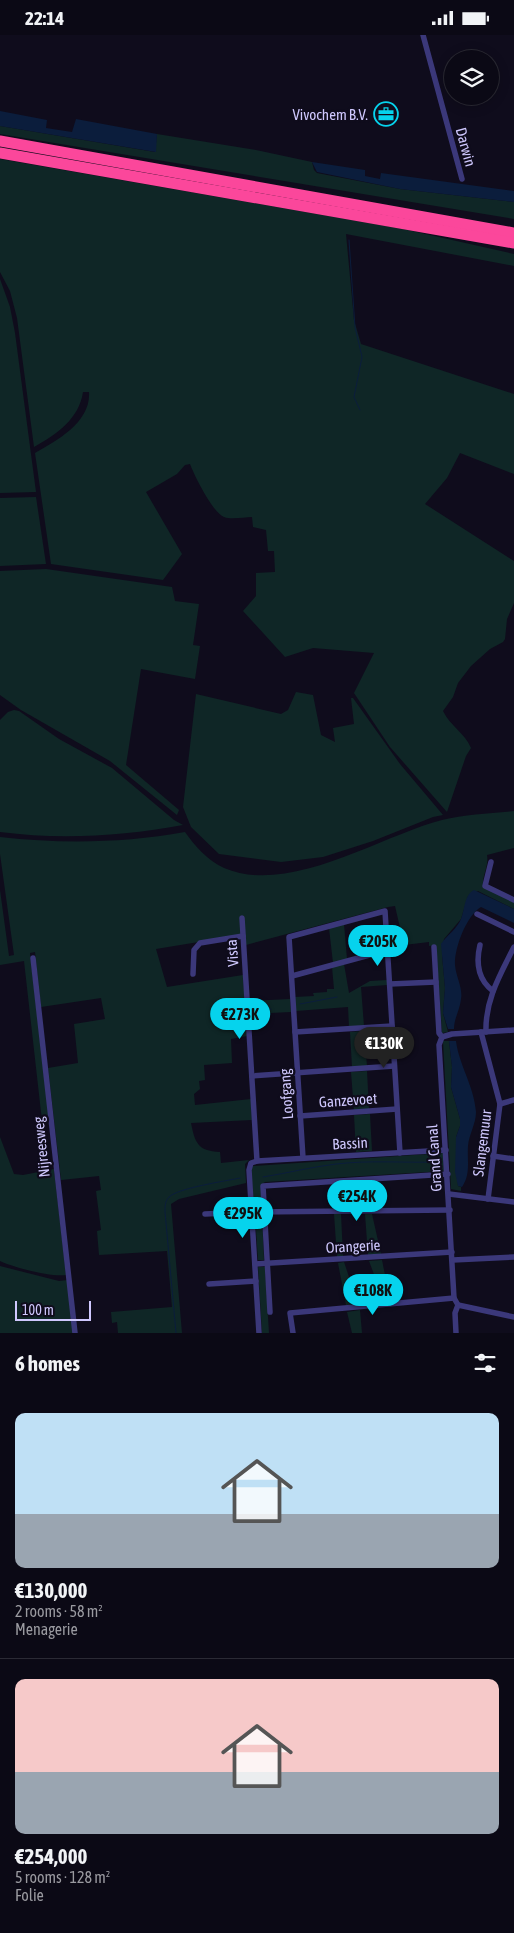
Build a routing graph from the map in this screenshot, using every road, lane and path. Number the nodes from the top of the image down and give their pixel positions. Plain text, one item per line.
1 (423, 35) edge
2 (0, 141) edge
3 (0, 153) edge
4 (462, 179) dead end
5 (514, 233) edge
6 (514, 243) edge
7 (491, 863) dead end
8 (514, 900) edge
9 (477, 914) dead end
10 (242, 918) dead end
11 (514, 931) edge
12 (243, 936) junction
13 (480, 945) dead end
14 (434, 947) dead end
15 (514, 947) edge
16 (388, 950) junction
17 (33, 958) dead end
18 (193, 974) dead end
19 (292, 976) junction
20 (436, 981) junction
21 (390, 984) junction
22 (493, 991) junction
23 (392, 1026) junction
24 (514, 1030) edge
25 (296, 1032) junction
26 (483, 1032) junction
27 (442, 1037) junction
28 (394, 1066) junction
29 (297, 1073) junction
30 (252, 1076) junction
31 (514, 1100) edge
32 (500, 1103) junction
33 (397, 1109) junction
34 (300, 1116) junction
35 (446, 1150) junction
36 (400, 1153) junction
37 (493, 1156) junction
38 (303, 1158) junction
39 (514, 1159) edge
40 (256, 1161) junction
41 (448, 1174) junction
42 (449, 1194) junction
43 (488, 1199) junction
44 (514, 1202) edge
45 (450, 1210) junction
46 (252, 1212) junction
47 (264, 1213) junction
48 (205, 1215) dead end
49 (452, 1252) junction
50 (514, 1257) edge
51 (453, 1260) junction
52 (268, 1263) junction
53 (255, 1264) junction
54 (256, 1281) junction
55 (209, 1284) dead end
56 (454, 1298) junction
57 (458, 1305) junction
58 (270, 1312) dead end
59 (514, 1317) edge
60 (75, 1333) edge
61 (259, 1333) edge
62 (293, 1333) edge
63 (456, 1333) edge

1 - 4 street, Darwin
2 - 5 highway
3 - 6 highway
7 - 8 street
9 - 11 street
10 - 12 street, Vista
12 - 18 street
12 - 30 street, Vista
13 - 22 street
14 - 20 street, Grand Canal
15 - 22 street, Slangemuur
16 - 19 street
16 - 19 street, Loofgang
16 - 21 street
17 - 60 street, Nijreesweg
19 - 25 street, Loofgang
20 - 21 street
20 - 27 street, Grand Canal
21 - 23 street
22 - 26 street, Slangemuur
23 - 25 street
23 - 28 street
24 - 26 street
25 - 29 street, Loofgang
26 - 27 street
26 - 32 street, Slangemuur
27 - 35 street, Grand Canal
28 - 29 street
28 - 33 street
29 - 30 street
29 - 34 street, Loofgang
30 - 40 street, Vista
31 - 32 street
32 - 37 street, Slangemuur
33 - 34 street, Ganzevoet
33 - 36 street
34 - 38 street, Loofgang
35 - 36 street, Bassin
35 - 41 street, Grand Canal
36 - 38 street, Bassin
37 - 39 street
37 - 43 street, Slangemuur
38 - 40 street, Bassin
40 - 46 street, Vista
41 - 42 street, Grand Canal
41 - 47 street
42 - 43 street
42 - 45 street, Grand Canal
43 - 44 street
45 - 47 street
45 - 49 street, Grand Canal
46 - 47 street
46 - 48 street
46 - 53 street
47 - 52 street
49 - 51 street, Grand Canal
49 - 52 street, Orangerie
50 - 51 street
51 - 56 street, Grand Canal
52 - 53 street, Orangerie
52 - 58 street
53 - 54 street
54 - 55 street
54 - 61 street
56 - 57 street, Grand Canal
56 - 62 street
57 - 59 street
57 - 63 street

